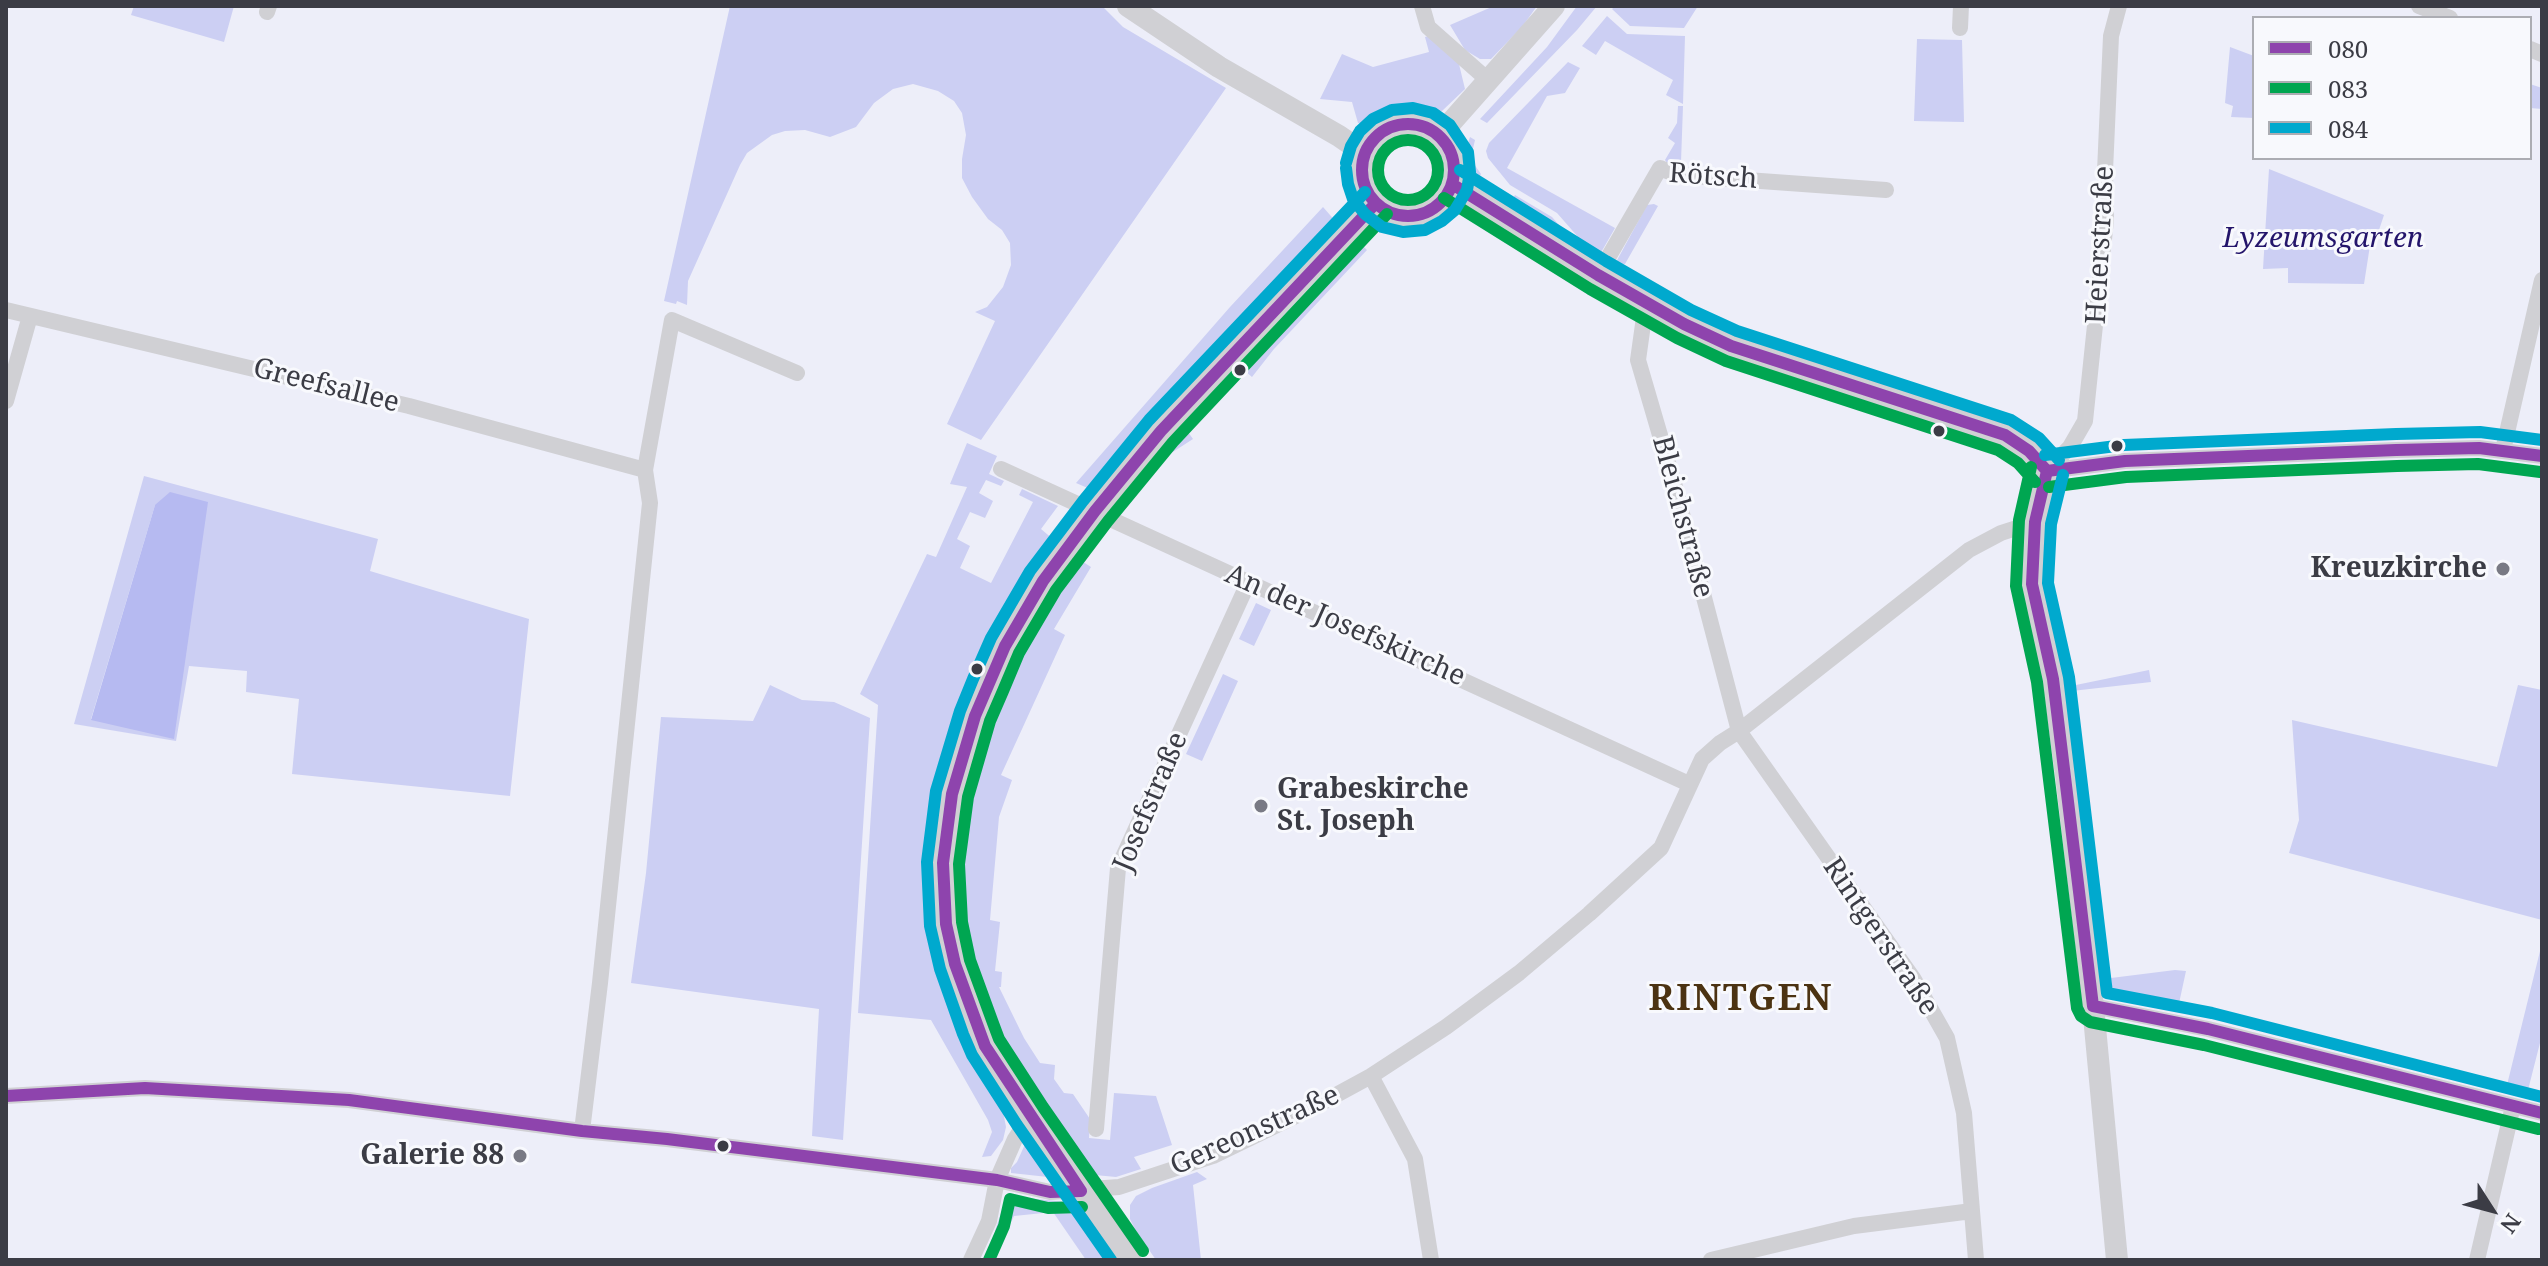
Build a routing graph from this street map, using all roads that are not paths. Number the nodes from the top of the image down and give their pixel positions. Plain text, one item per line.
1 (1128, 6) edge
2 (1422, 6) edge
3 (1554, 6) edge
4 (1961, 6) edge
5 (2119, 6) edge
6 (2419, 6) edge
7 (2445, 16) edge
8 (1960, 28) dead end
9 (1489, 81) junction
10 (1439, 136) junction
11 (1365, 154) junction
12 (1452, 184) junction
13 (1886, 190) dead end
14 (1376, 203) junction
15 (1598, 275) junction
16 (2542, 280) edge
17 (1646, 303) junction
18 (6, 310) edge
19 (30, 316) junction
20 (797, 373) dead end
21 (6, 401) edge
22 (2503, 450) junction
23 (2542, 456) edge
24 (1001, 469) dead end
25 (645, 470) junction
26 (2047, 471) junction
27 (1095, 511) junction
28 (2035, 522) junction
29 (1248, 583) junction
30 (1739, 731) junction
31 (1689, 784) junction
32 (2093, 1006) junction
33 (1371, 1076) junction
34 (6, 1096) edge
35 (2513, 1106) junction
36 (2542, 1113) edge
37 (1030, 1116) junction
38 (1096, 1129) dead end
39 (582, 1131) junction
40 (997, 1180) junction
41 (1081, 1191) junction
42 (1972, 1211) junction
43 (971, 1260) edge
44 (1130, 1260) edge
45 (1431, 1260) edge
46 (1711, 1260) edge
47 (1976, 1260) edge
48 (2117, 1260) edge
49 (2477, 1260) edge

1 - 11 main road
2 - 9 street
3 - 9 main road
4 - 8 street
5 - 26 street, Heierstraße
6 - 7 street
9 - 10 main road
10 - 11 main road
10 - 12 main road
11 - 14 main road
12 - 14 main road
12 - 15 main road
13 - 15 street, Rötsch
14 - 27 main road
15 - 17 main road
16 - 22 street
17 - 26 main road
17 - 30 street, Bleichstraße
18 - 19 street, Greefsallee
19 - 21 street
19 - 25 street, Greefsallee
20 - 25 street
22 - 23 street
22 - 26 street
24 - 27 street, An der Josefskirche
25 - 39 street
26 - 28 main road
27 - 29 street, An der Josefskirche
27 - 37 main road
28 - 30 street, Gereonstraße
28 - 32 main road
29 - 31 street, An der Josefskirche
29 - 38 street, Josefstraße
30 - 31 street, Gereonstraße
30 - 42 street, Rintgerstraße
31 - 33 street, Gereonstraße
32 - 35 street
32 - 48 main road
33 - 41 street, Gereonstraße
33 - 45 street
34 - 39 street, Gereonstraße
35 - 36 street
35 - 49 street
37 - 40 street
37 - 41 main road
39 - 40 street, Gereonstraße
40 - 41 street, Gereonstraße
40 - 43 street
41 - 44 main road
42 - 46 street
42 - 47 street, Rintgerstraße

